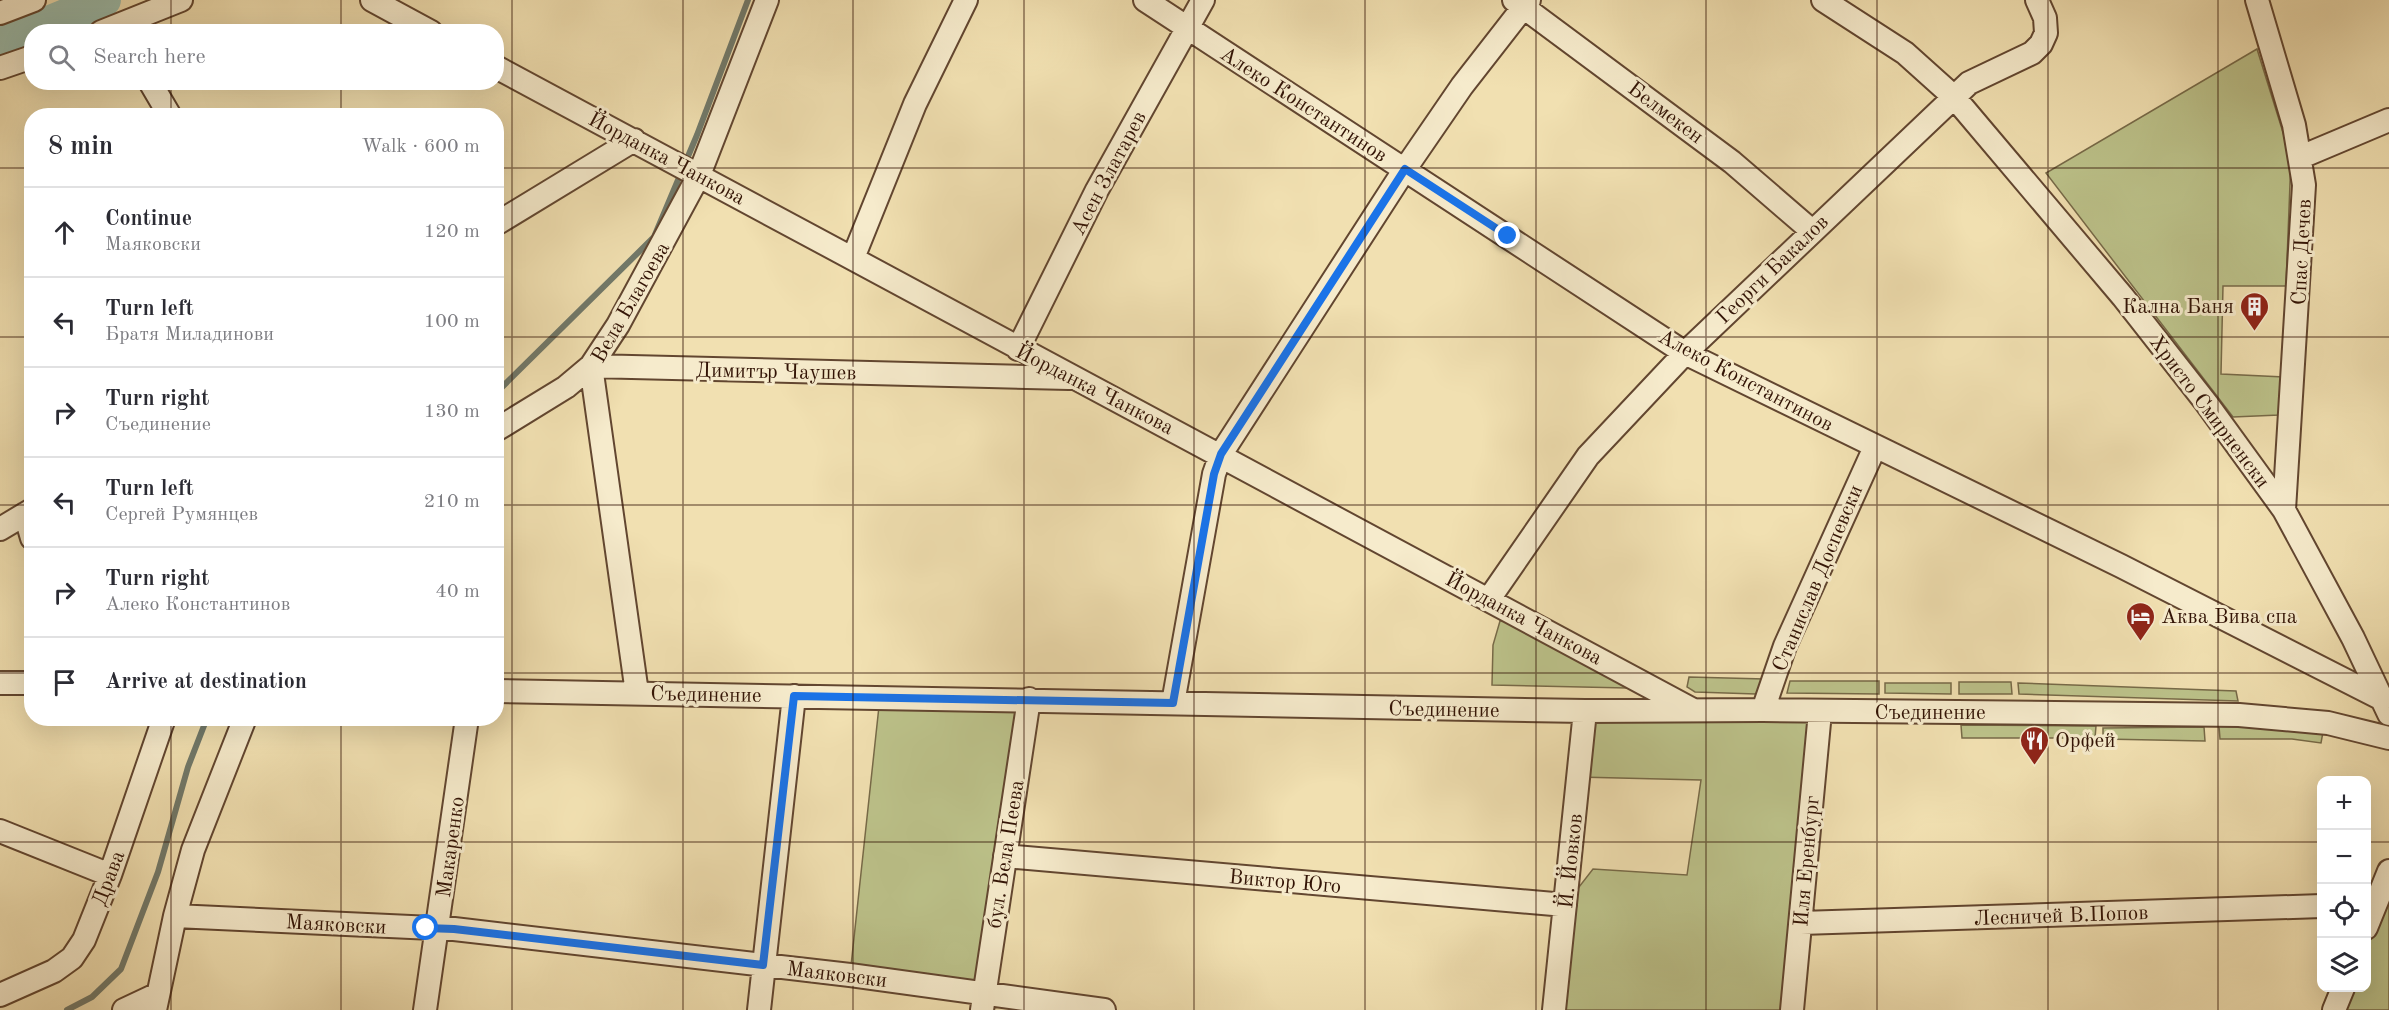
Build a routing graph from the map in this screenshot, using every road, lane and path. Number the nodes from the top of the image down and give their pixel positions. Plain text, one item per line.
1 (34, 0) edge
2 (181, 0) edge
3 (372, 0) edge
4 (767, 0) edge
5 (966, 0) edge
6 (1145, 0) edge
7 (1203, 0) edge
8 (1823, 0) edge
9 (2037, 0) edge
10 (2257, 0) edge
11 (1522, 2) edge
12 (0, 13) edge
13 (127, 24) edge
14 (416, 24) edge
15 (1188, 28) junction
16 (24, 60) edge
17 (0, 68) edge
18 (504, 71) edge
19 (155, 90) edge
20 (1954, 97) junction
21 (165, 108) edge
22 (2389, 120) edge
23 (634, 140) junction
24 (2301, 157) junction
25 (1405, 169) junction
26 (694, 172) junction
27 (504, 219) edge
28 (1812, 231) junction
29 (853, 258) junction
30 (1018, 349) junction
31 (1684, 352) junction
32 (591, 366) junction
33 (1075, 378) junction
34 (504, 425) edge
35 (1875, 447) junction
36 (1221, 454) junction
37 (2284, 510) junction
38 (24, 514) edge
39 (0, 528) edge
40 (1489, 599) junction
41 (0, 683) edge
42 (24, 683) edge
43 (504, 691) edge
44 (637, 693) junction
45 (794, 696) junction
46 (1029, 699) junction
47 (1173, 703) junction
48 (2385, 707) edge
49 (1694, 710) junction
50 (1763, 710) junction
51 (1585, 711) junction
52 (1820, 712) junction
53 (161, 726) edge
54 (242, 726) edge
55 (467, 726) edge
56 (2389, 738) edge
57 (0, 831) edge
58 (1005, 856) junction
59 (2389, 871) edge
60 (110, 875) junction
61 (2372, 901) edge
62 (1565, 905) junction
63 (2317, 906) edge
64 (175, 916) junction
65 (1801, 923) junction
66 (438, 928) junction
67 (763, 965) junction
68 (2341, 992) edge
69 (0, 995) edge
70 (156, 1002) edge
71 (983, 1002) edge
72 (124, 1010) edge
73 (425, 1010) edge
74 (759, 1010) edge
75 (1104, 1010) edge
76 (1554, 1010) edge
77 (1792, 1010) edge
78 (2334, 1010) edge

1 - 12 street
2 - 13 street
3 - 14 street
4 - 26 street, Вела Благоева
5 - 29 street
6 - 15 street, Алеко Константинов
7 - 15 street, Асен Златарев
8 - 20 street, Христо Смирненски
9 - 20 street, Георги Бакалов
10 - 24 street, Спас Дечев
11 - 25 street
11 - 28 street, Белмекен
15 - 25 street, Алеко Константинов
15 - 30 street, Асен Златарев
16 - 17 street
18 - 23 street, Йорданка Чанкова
19 - 21 street
20 - 28 street, Георги Бакалов
20 - 37 street, Христо Смирненски
22 - 24 street
23 - 26 street, Йорданка Чанкова
23 - 27 street
24 - 37 street, Спас Дечев
25 - 31 street, Алеко Константинов
25 - 36 street
26 - 29 street, Йорданка Чанкова
26 - 32 street, Вела Благоева
28 - 31 street, Георги Бакалов
29 - 30 street, Йорданка Чанкова
30 - 33 street, Йорданка Чанкова
31 - 35 street, Алеко Константинов
31 - 40 street, Георги Бакалов
32 - 33 street, Димитър Чаушев
32 - 34 street
32 - 44 street, Вела Благоева
33 - 36 street, Йорданка Чанкова
35 - 48 street, Алеко Константинов
35 - 50 street, Станислав Доспевски
36 - 40 street, Йорданка Чанкова
36 - 47 street
37 - 48 street, Христо Смирненски
38 - 39 street
40 - 49 street, Йорданка Чанкова
41 - 42 street
43 - 44 street, Съединение
44 - 45 street, Съединение
45 - 46 street, Съединение
45 - 67 street
46 - 47 street, Съединение
46 - 58 street, бул. Вела Пеева
47 - 51 street, Съединение
49 - 50 street, Съединение
49 - 51 street, Съединение
50 - 52 street, Съединение
51 - 62 street, Й. Йовков
52 - 56 street, Съединение
52 - 65 street, Иля Еренбург
53 - 60 street, Драва
54 - 64 street
55 - 66 street, Макаренко
57 - 60 street
58 - 62 street, Виктор Юго
58 - 71 street, бул. Вела Пеева
59 - 61 street
60 - 69 street, Драва
62 - 76 street, Й. Йовков
63 - 65 street, Лесничей В.Попов
64 - 66 street, Маяковски
64 - 70 street
65 - 77 street, Иля Еренбург
66 - 67 street, Маяковски
66 - 73 street, Макаренко
67 - 71 street, Маяковски
67 - 74 street
68 - 78 street
70 - 72 street
71 - 75 street, Маяковски

